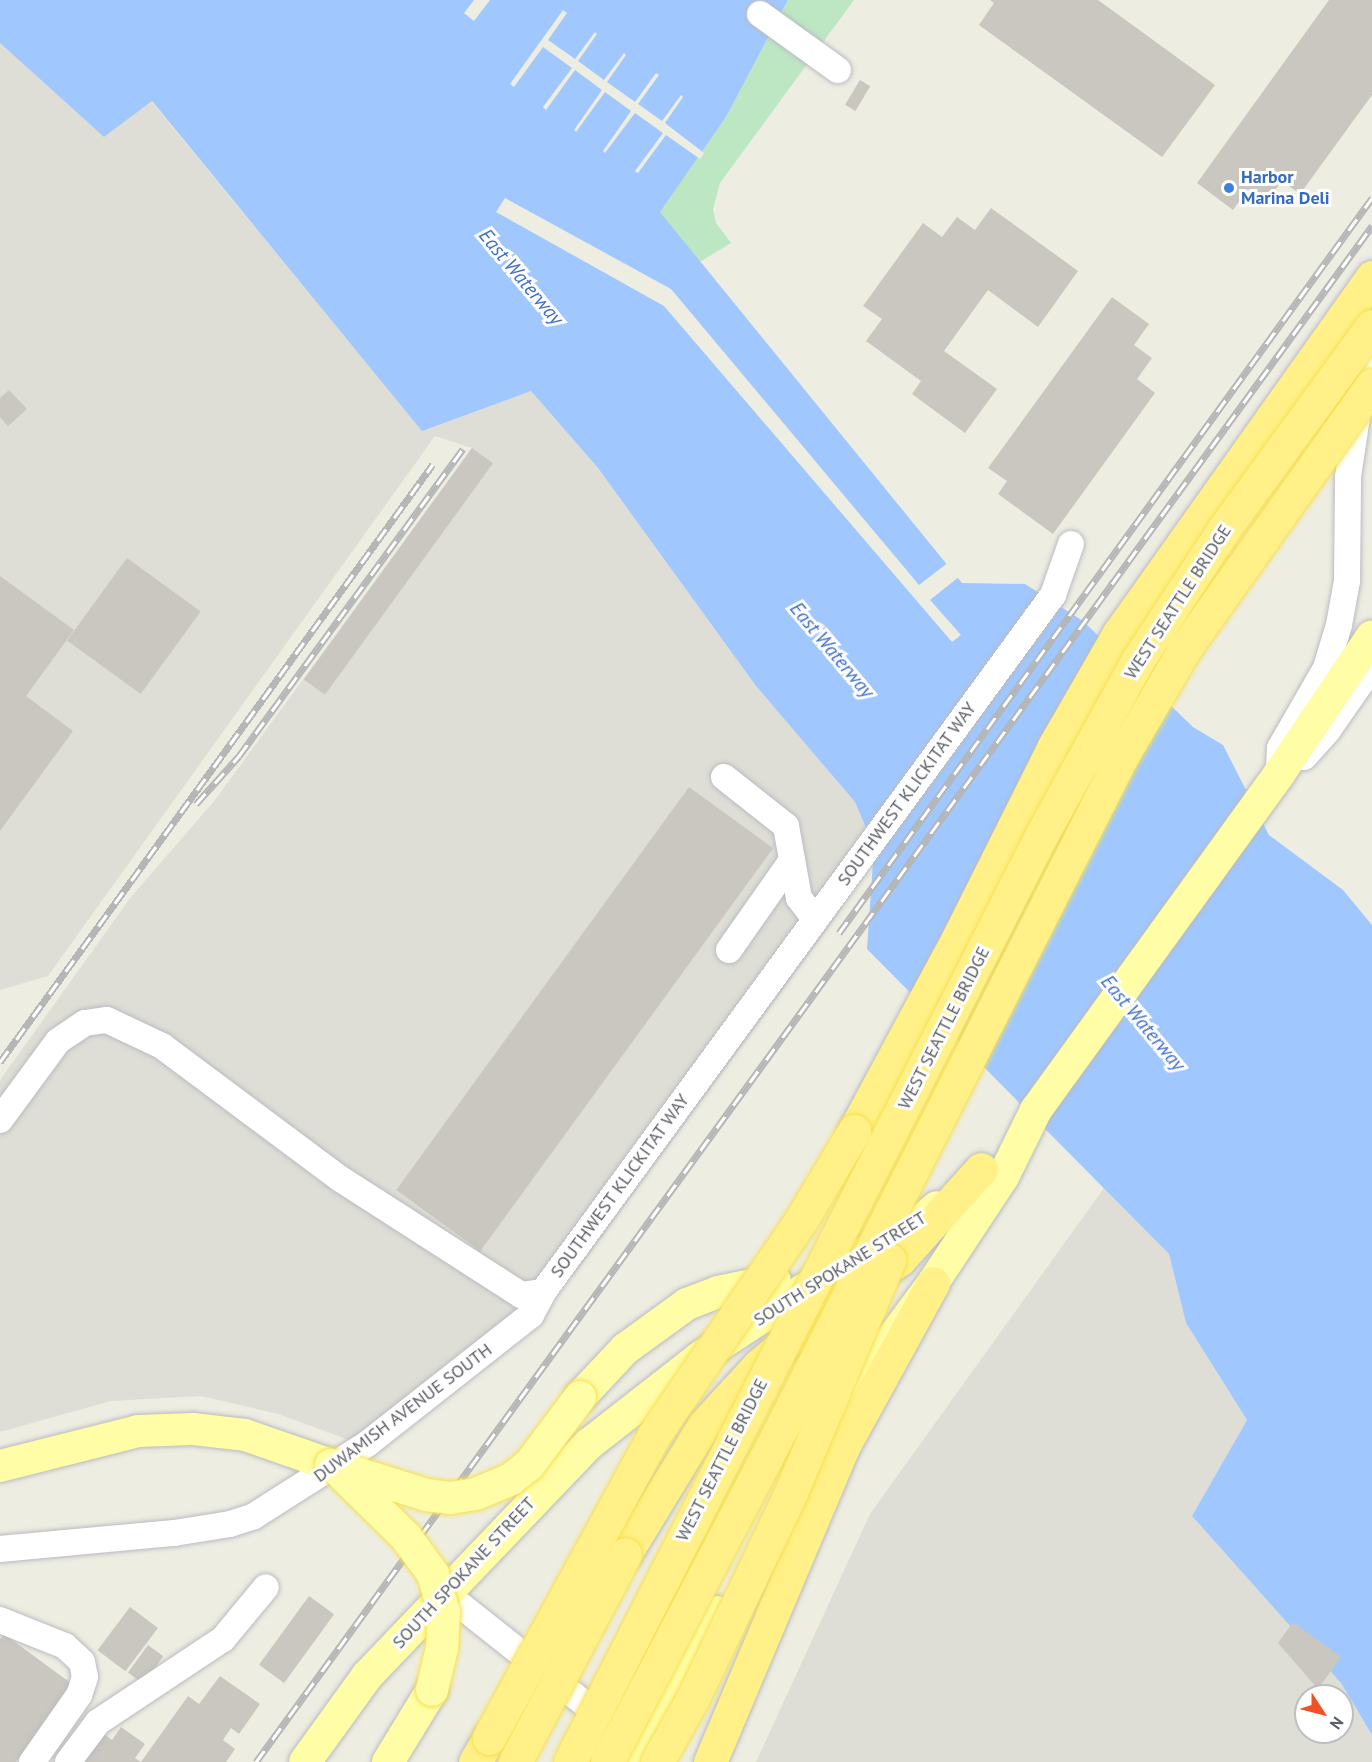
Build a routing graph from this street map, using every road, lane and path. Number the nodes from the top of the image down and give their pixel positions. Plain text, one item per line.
1 (760, 14) dead end
2 (838, 70) dead end
3 (1372, 277) edge
4 (1372, 326) edge
5 (1372, 350) edge
6 (1372, 385) edge
7 (1071, 544) dead end
8 (1372, 636) edge
9 (1372, 667) edge
10 (1279, 774) junction
11 (724, 777) dead end
12 (792, 860) junction
13 (815, 919) junction
14 (729, 950) dead end
15 (999, 995) junction
16 (1036, 1110) junction
17 (0, 1120) edge
18 (981, 1168) junction
19 (840, 1266) junction
20 (933, 1283) junction
21 (543, 1292) junction
22 (331, 1465) junction
23 (0, 1466) edge
24 (0, 1549) edge
25 (266, 1587) dead end
26 (445, 1593) junction
27 (0, 1620) edge
28 (712, 1754) edge
29 (646, 1758) edge
30 (32, 1762) edge
31 (68, 1762) edge
32 (306, 1762) edge
33 (388, 1762) edge
34 (475, 1762) edge
35 (515, 1762) edge
36 (570, 1762) edge
37 (608, 1762) edge

1 - 2 street
3 - 34 highway, bridge
4 - 36 highway, WEST SEATTLE BRIDGE, bridge
5 - 10 street
6 - 15 highway, WEST SEATTLE BRIDGE, bridge
7 - 13 street, SOUTHWEST KLICKITAT WAY
8 - 10 main road
9 - 10 street
10 - 16 main road
11 - 12 street
12 - 13 street
12 - 14 street
13 - 21 street, SOUTHWEST KLICKITAT WAY
15 - 29 highway, bridge
15 - 37 highway, WEST SEATTLE BRIDGE, bridge
16 - 18 main road, SOUTH SPOKANE STREET
16 - 20 main road
17 - 21 street, SOUTHWEST KLICKITAT WAY
18 - 19 main road, SOUTH SPOKANE STREET
18 - 35 highway, bridge
19 - 22 main road, bridge
19 - 26 main road, SOUTH SPOKANE STREET
20 - 28 highway
20 - 29 main road
21 - 24 street, DUWAMISH AVENUE SOUTH
22 - 23 main road
22 - 33 main road, bridge
25 - 31 street
26 - 29 street
26 - 32 main road, SOUTH SPOKANE STREET
27 - 30 street

